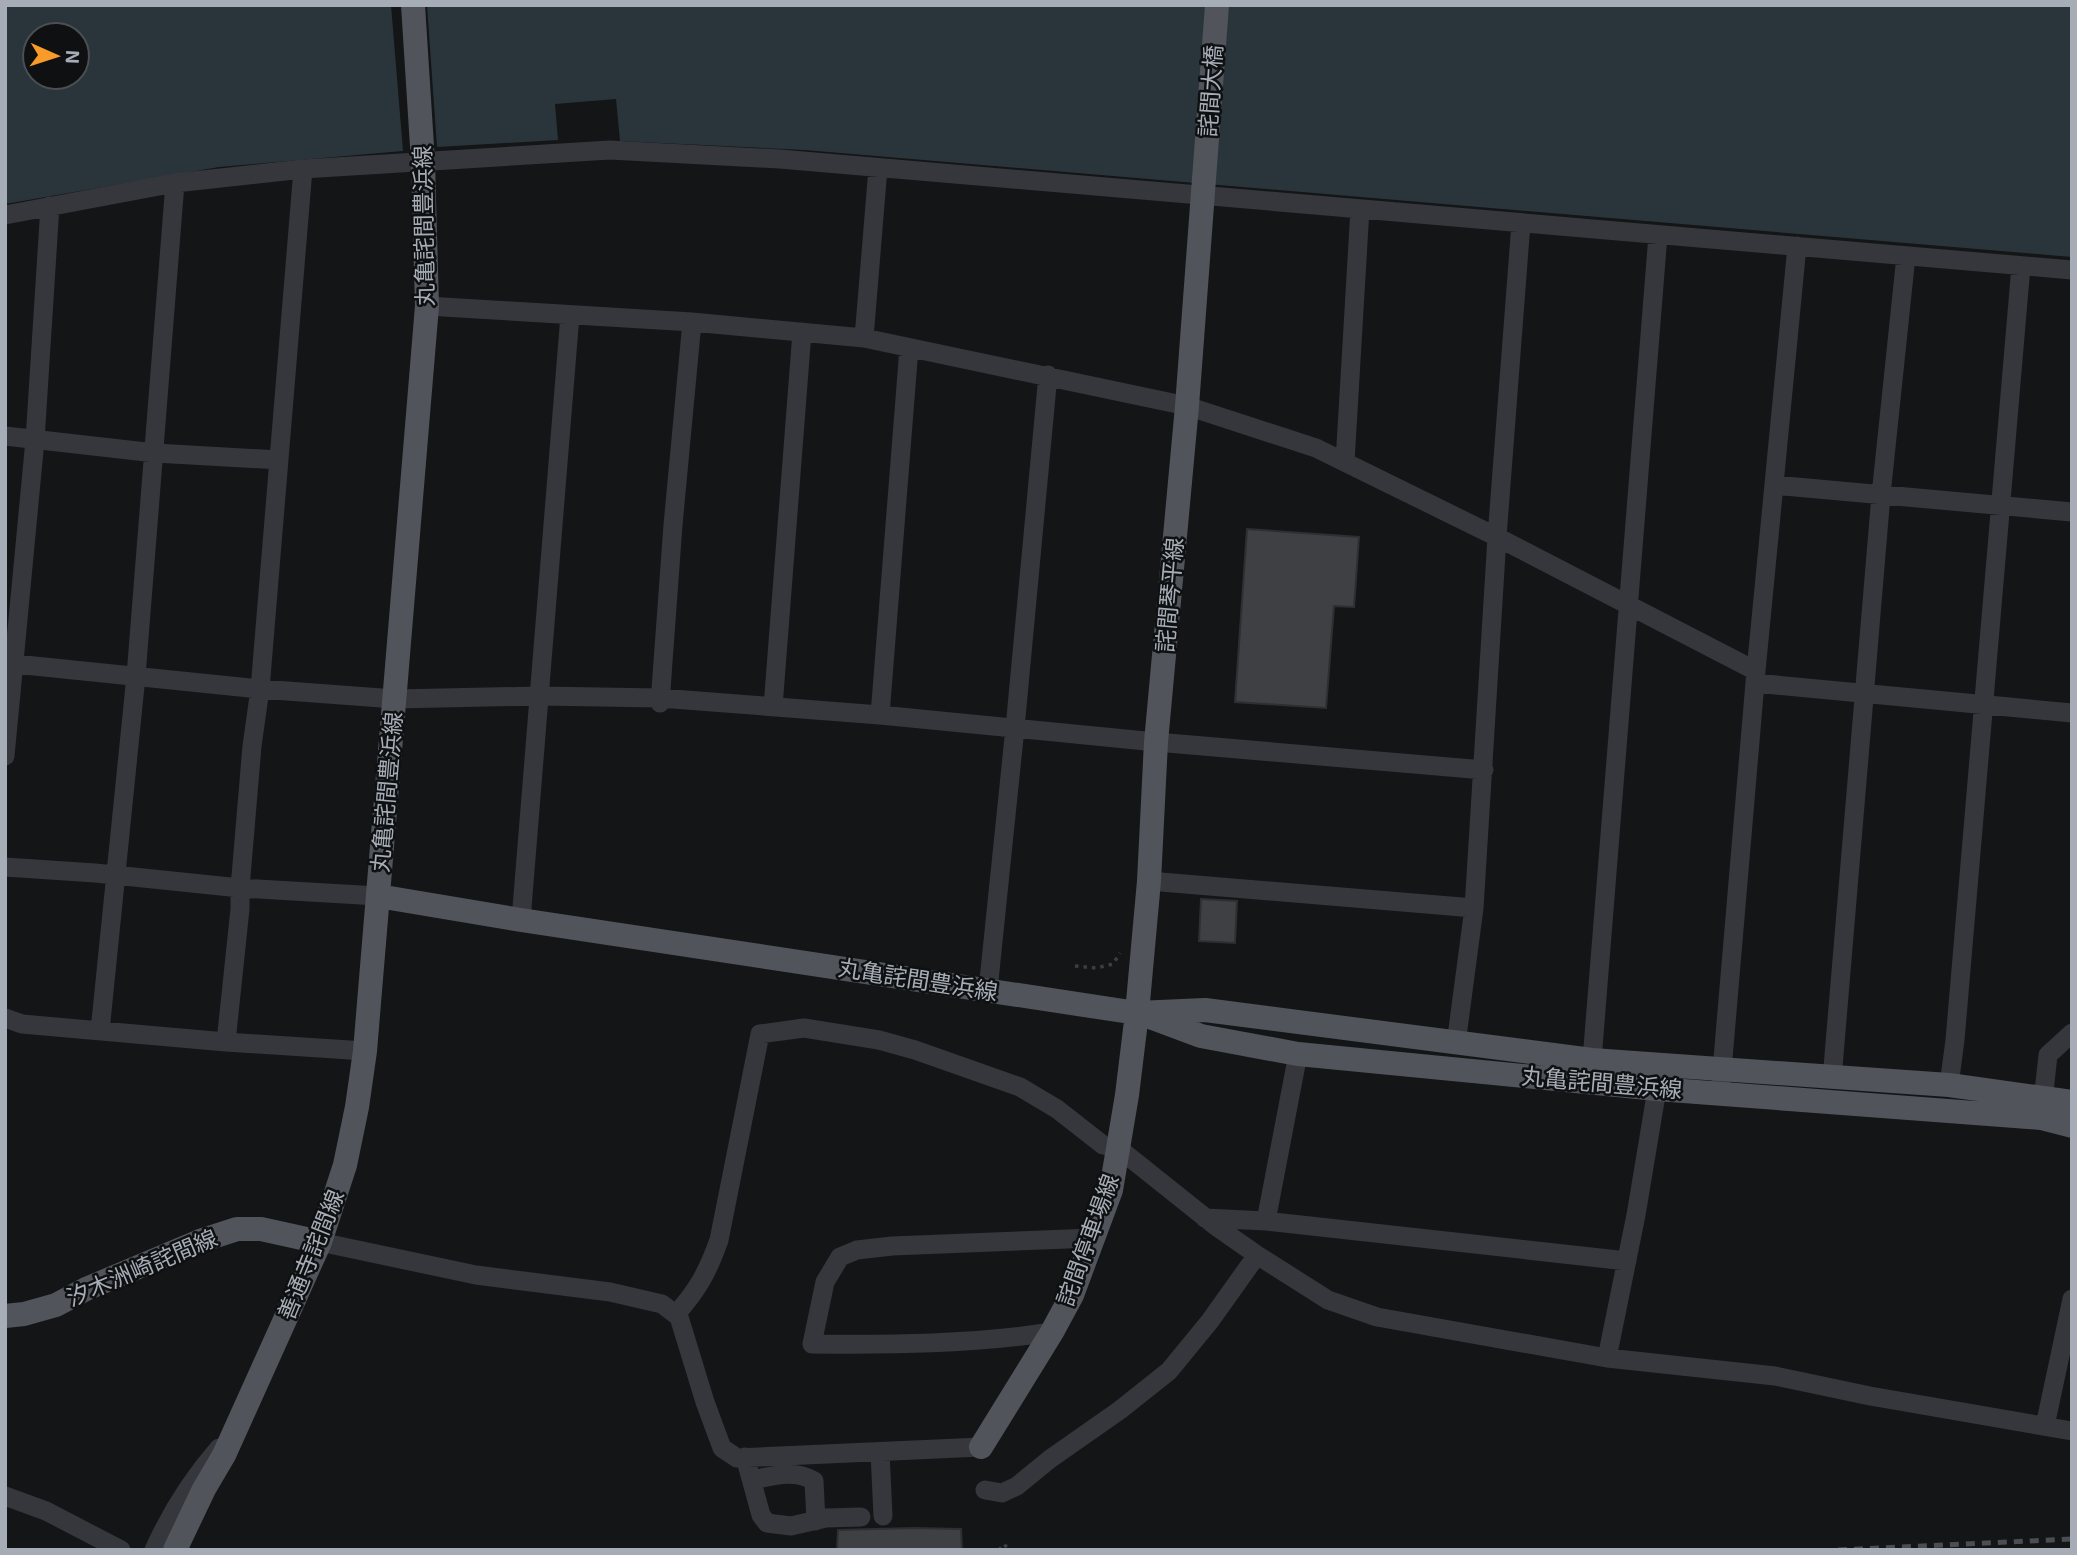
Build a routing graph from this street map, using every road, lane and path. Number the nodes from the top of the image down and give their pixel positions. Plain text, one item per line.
1 (413, 5) edge
2 (1217, 5) edge
3 (423, 163) junction
4 (878, 168) junction
5 (303, 169) junction
6 (175, 183) junction
7 (1203, 187) junction
8 (50, 206) junction
9 (1360, 209) junction
10 (5, 215) edge
11 (1521, 223) junction
12 (1658, 234) junction
13 (1797, 246) junction
14 (1906, 256) junction
15 (2021, 266) junction
16 (2072, 270) edge
17 (427, 306) junction
18 (570, 314) junction
19 (692, 322) junction
20 (802, 332) junction
21 (864, 338) junction
22 (909, 348) junction
23 (1048, 375) junction
24 (1187, 406) junction
25 (5, 436) edge
26 (35, 440) junction
27 (155, 453) junction
28 (279, 460) junction
29 (1345, 462) junction
30 (1774, 485) junction
31 (1881, 495) junction
32 (2001, 506) junction
33 (2072, 512) edge
34 (1497, 537) junction
35 (1628, 606) junction
36 (9, 664) edge
37 (136, 676) junction
38 (1756, 677) junction
39 (260, 688) junction
40 (1863, 694) junction
41 (540, 696) junction
42 (395, 699) junction
43 (660, 700) junction
44 (1984, 705) junction
45 (773, 707) junction
46 (2072, 713) edge
47 (880, 715) junction
48 (1015, 728) junction
49 (1156, 742) junction
50 (5, 756) edge
51 (1484, 769) junction
52 (5, 867) edge
53 (115, 875) junction
54 (1149, 881) junction
55 (240, 888) junction
56 (378, 896) junction
57 (1474, 908) junction
58 (521, 920) junction
59 (988, 990) junction
60 (1137, 1013) junction
61 (5, 1018) edge
62 (100, 1031) junction
63 (2072, 1033) edge
64 (226, 1042) junction
65 (1456, 1044) junction
66 (365, 1051) junction
67 (1298, 1054) junction
68 (1592, 1060) junction
69 (1832, 1079) junction
70 (1721, 1081) junction
71 (1949, 1085) junction
72 (1657, 1089) junction
73 (2072, 1101) edge
74 (2042, 1108) junction
75 (2072, 1126) edge
76 (1118, 1149) junction
77 (1205, 1218) junction
78 (1266, 1221) junction
79 (1093, 1238) junction
80 (320, 1242) junction
81 (1257, 1255) junction
82 (1627, 1261) junction
83 (2072, 1299) edge
84 (676, 1314) junction
85 (5, 1316) edge
86 (1052, 1332) junction
87 (1607, 1357) junction
88 (238, 1425) junction
89 (2045, 1426) junction
90 (2072, 1431) edge
91 (981, 1447) joint
92 (880, 1452) junction
93 (745, 1457) junction
94 (752, 1480) junction
95 (985, 1490) dead end
96 (5, 1496) edge
97 (883, 1516) dead end
98 (861, 1517) dead end
99 (816, 1521) junction
100 (999, 1541) dead end
101 (121, 1550) edge
102 (154, 1550) edge
103 (175, 1550) edge
104 (1009, 1550) edge

1 - 3 main road, 丸亀詫間豊浜線
2 - 7 main road, 詫間大橋
3 - 4 street
3 - 5 street
3 - 17 main road, 丸亀詫間豊浜線
4 - 7 street
4 - 21 street
5 - 6 street
5 - 28 street
6 - 8 street
6 - 27 street
7 - 9 street
7 - 24 main road, 詫間琴平線
8 - 10 street
8 - 26 street
9 - 11 street
9 - 29 street
11 - 12 street
11 - 34 street
12 - 13 street
12 - 35 street
13 - 14 street
13 - 30 street
14 - 15 street
14 - 31 street
15 - 16 street
15 - 32 street
17 - 18 street
17 - 42 main road, 丸亀詫間豊浜線
18 - 19 street
18 - 41 street
19 - 20 street
19 - 43 street
20 - 21 street
20 - 45 street
21 - 22 street
22 - 23 street
22 - 47 street
23 - 24 street
23 - 48 street
24 - 29 street
24 - 49 main road, 詫間琴平線
25 - 26 street
26 - 27 street
26 - 36 street
27 - 28 street
27 - 37 street
28 - 39 street
29 - 34 street
30 - 31 street
30 - 38 street
31 - 32 street
31 - 40 street
32 - 33 street
32 - 44 street
34 - 35 street
34 - 51 street
35 - 38 street
35 - 68 street
36 - 37 street
36 - 50 street
37 - 39 street
37 - 53 street
38 - 40 street
38 - 70 street
39 - 42 street
39 - 55 street
40 - 44 street
40 - 69 street
41 - 42 street
41 - 43 street
41 - 58 street
42 - 56 main road, 丸亀詫間豊浜線
43 - 45 street
44 - 46 street
44 - 71 street
45 - 47 street
47 - 48 street
48 - 49 street
48 - 59 street
49 - 51 street
49 - 54 main road, 詫間琴平線
51 - 57 street
52 - 53 street
53 - 55 street
53 - 62 street
54 - 57 street
54 - 60 main road, 詫間琴平線
55 - 56 street
55 - 64 street
56 - 58 main road, 丸亀詫間豊浜線
56 - 66 main road, 善通寺詫間線
57 - 65 street
58 - 59 main road, 丸亀詫間豊浜線
59 - 60 main road, 丸亀詫間豊浜線
60 - 65 main road, 丸亀詫間豊浜線
60 - 67 main road, 丸亀詫間豊浜線
60 - 76 main road, 詫間停車場線
61 - 62 street
62 - 64 street
63 - 74 street
64 - 66 street
65 - 68 main road, 丸亀詫間豊浜線
66 - 80 main road, 善通寺詫間線
67 - 72 main road, 丸亀詫間豊浜線
67 - 78 street
68 - 70 main road, 丸亀詫間豊浜線
69 - 70 main road, 丸亀詫間豊浜線
69 - 71 main road, 丸亀詫間豊浜線
70 - 72 main road, 丸亀詫間豊浜線
70 - 74 main road, 丸亀詫間豊浜線
71 - 74 main road, 丸亀詫間豊浜線
72 - 82 street
73 - 74 main road, 丸亀詫間豊浜線
74 - 75 main road, 丸亀詫間豊浜線
76 - 77 street
76 - 79 main road, 詫間停車場線
76 - 84 street
77 - 78 street
77 - 81 street
78 - 82 street
79 - 86 main road, 詫間停車場線
79 - 86 street
80 - 84 street
80 - 85 main road, 汐木洲崎詫間線
80 - 88 main road, 善通寺詫間線
81 - 87 street
81 - 95 street
82 - 87 street
83 - 89 street
84 - 93 street
86 - 91 main road, 詫間停車場線
87 - 89 street
88 - 102 street
88 - 103 main road, 善通寺詫間線
89 - 90 street
91 - 92 street
92 - 93 street
92 - 97 street
93 - 94 street
94 - 99 street
94 - 99 street
96 - 101 street
98 - 99 street
100 - 104 path

